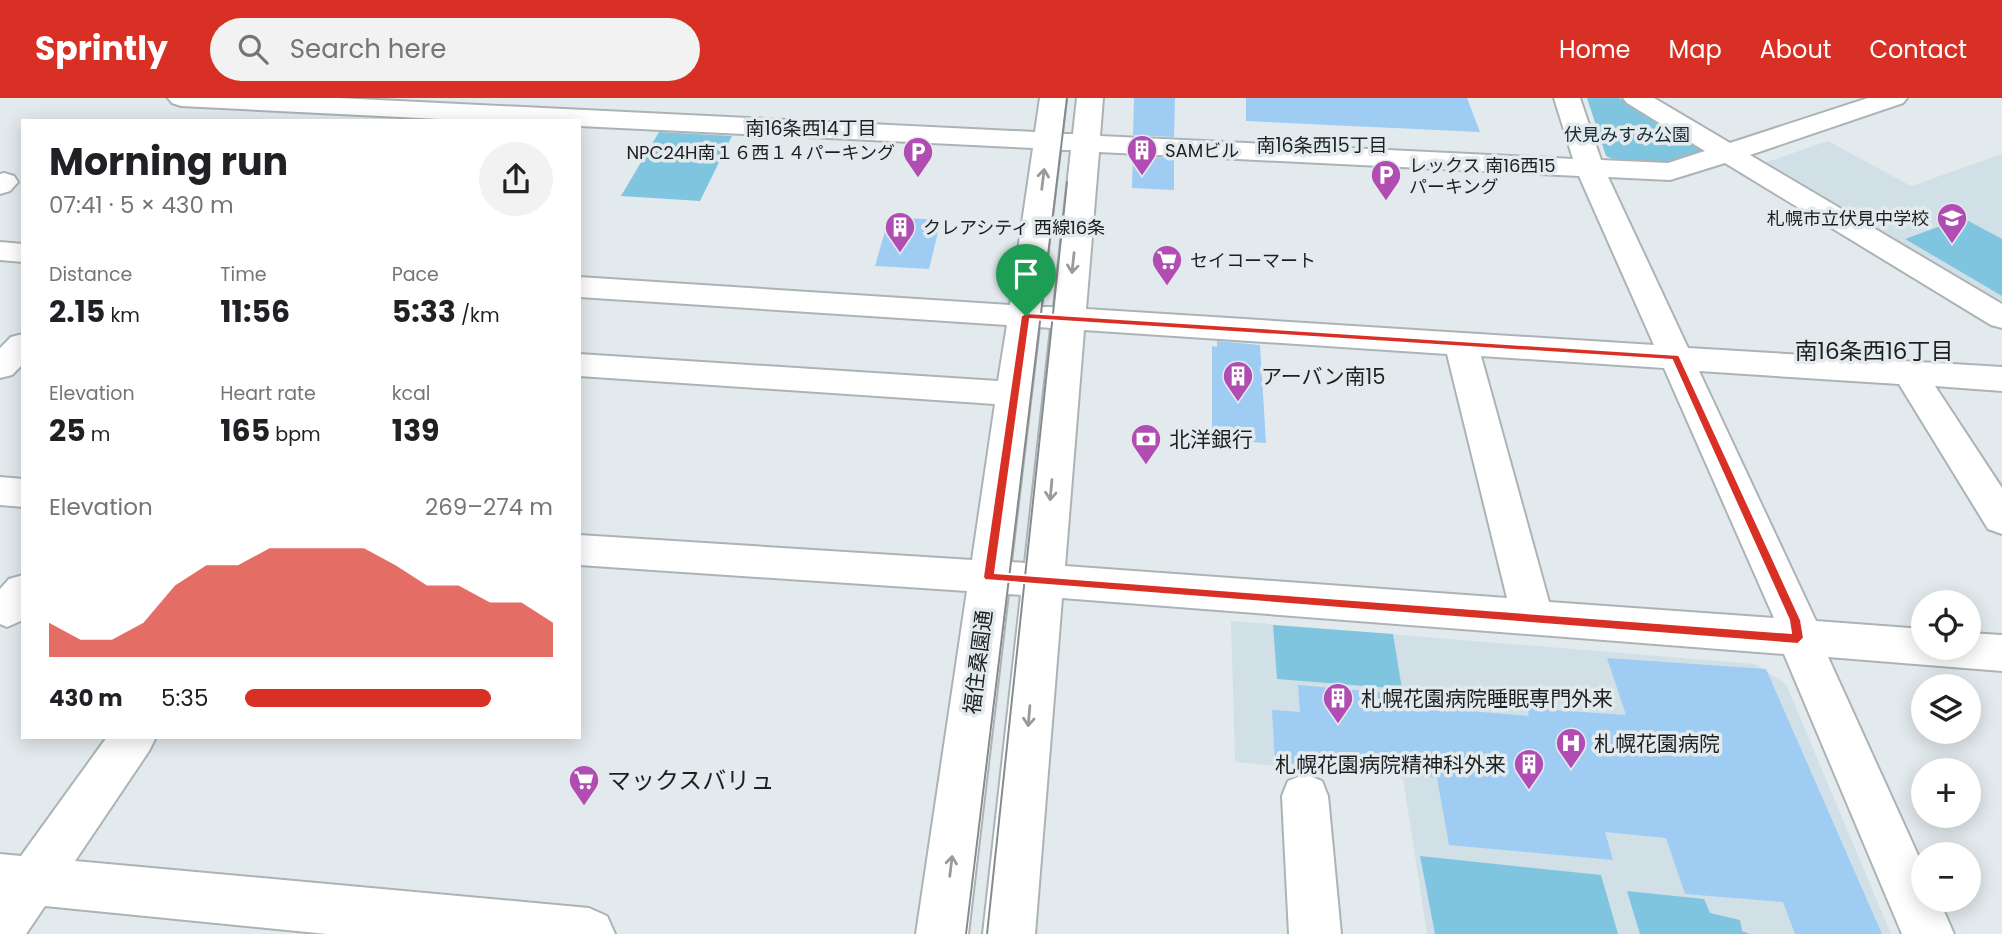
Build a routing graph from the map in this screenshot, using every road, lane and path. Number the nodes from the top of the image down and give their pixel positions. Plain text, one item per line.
1 (181, 98) edge
2 (1053, 98) edge
3 (1090, 98) edge
4 (1567, 98) edge
5 (1636, 98) edge
6 (1893, 98) edge
7 (567, 112) edge
8 (1048, 140) junction
9 (1085, 142) junction
10 (1727, 153) junction
11 (1590, 169) junction
12 (0, 251) edge
13 (21, 253) edge
14 (581, 287) edge
15 (1026, 316) junction
16 (1067, 318) junction
17 (2002, 318) edge
18 (1461, 344) junction
19 (21, 347) edge
20 (1676, 357) junction
21 (581, 365) edge
22 (0, 367) edge
23 (1909, 373) junction
24 (2002, 379) edge
25 (1015, 394) junction
26 (0, 491) edge
27 (21, 493) edge
28 (2002, 519) edge
29 (581, 550) edge
30 (989, 577) junction
31 (1042, 580) junction
32 (1533, 618) junction
33 (1798, 638) junction
34 (2002, 653) edge
35 (131, 739) edge
36 (1305, 796) dead end
37 (16, 879) edge
38 (0, 928) edge
39 (589, 934) edge
40 (942, 934) edge
41 (1009, 934) edge
42 (1315, 934) edge
43 (1928, 934) edge

1 - 7 street
2 - 8 street, 福住桑園通
3 - 9 street
4 - 11 street
5 - 10 street
6 - 10 street
7 - 8 street
8 - 9 street
15 -> 8 street, 福住桑園通
9 - 11 street
9 -> 16 street
10 - 11 street
10 - 17 street
11 - 20 street
12 - 13 street
14 - 15 street
15 - 16 street
15 - 25 street, 福住桑園通
16 - 18 street
16 -> 31 street
18 - 20 street
18 - 32 street
19 - 22 street
20 - 23 street
20 - 33 street
21 - 25 street
23 - 24 street
23 - 28 street
25 - 30 street, 福住桑園通
26 - 27 street
29 - 30 street
30 - 31 street
40 -> 30 street, 福住桑園通
31 - 32 street
31 -> 41 street
32 - 33 street
33 - 34 street
33 - 43 street
35 - 37 street
36 - 42 street
37 - 38 street
37 - 39 street

